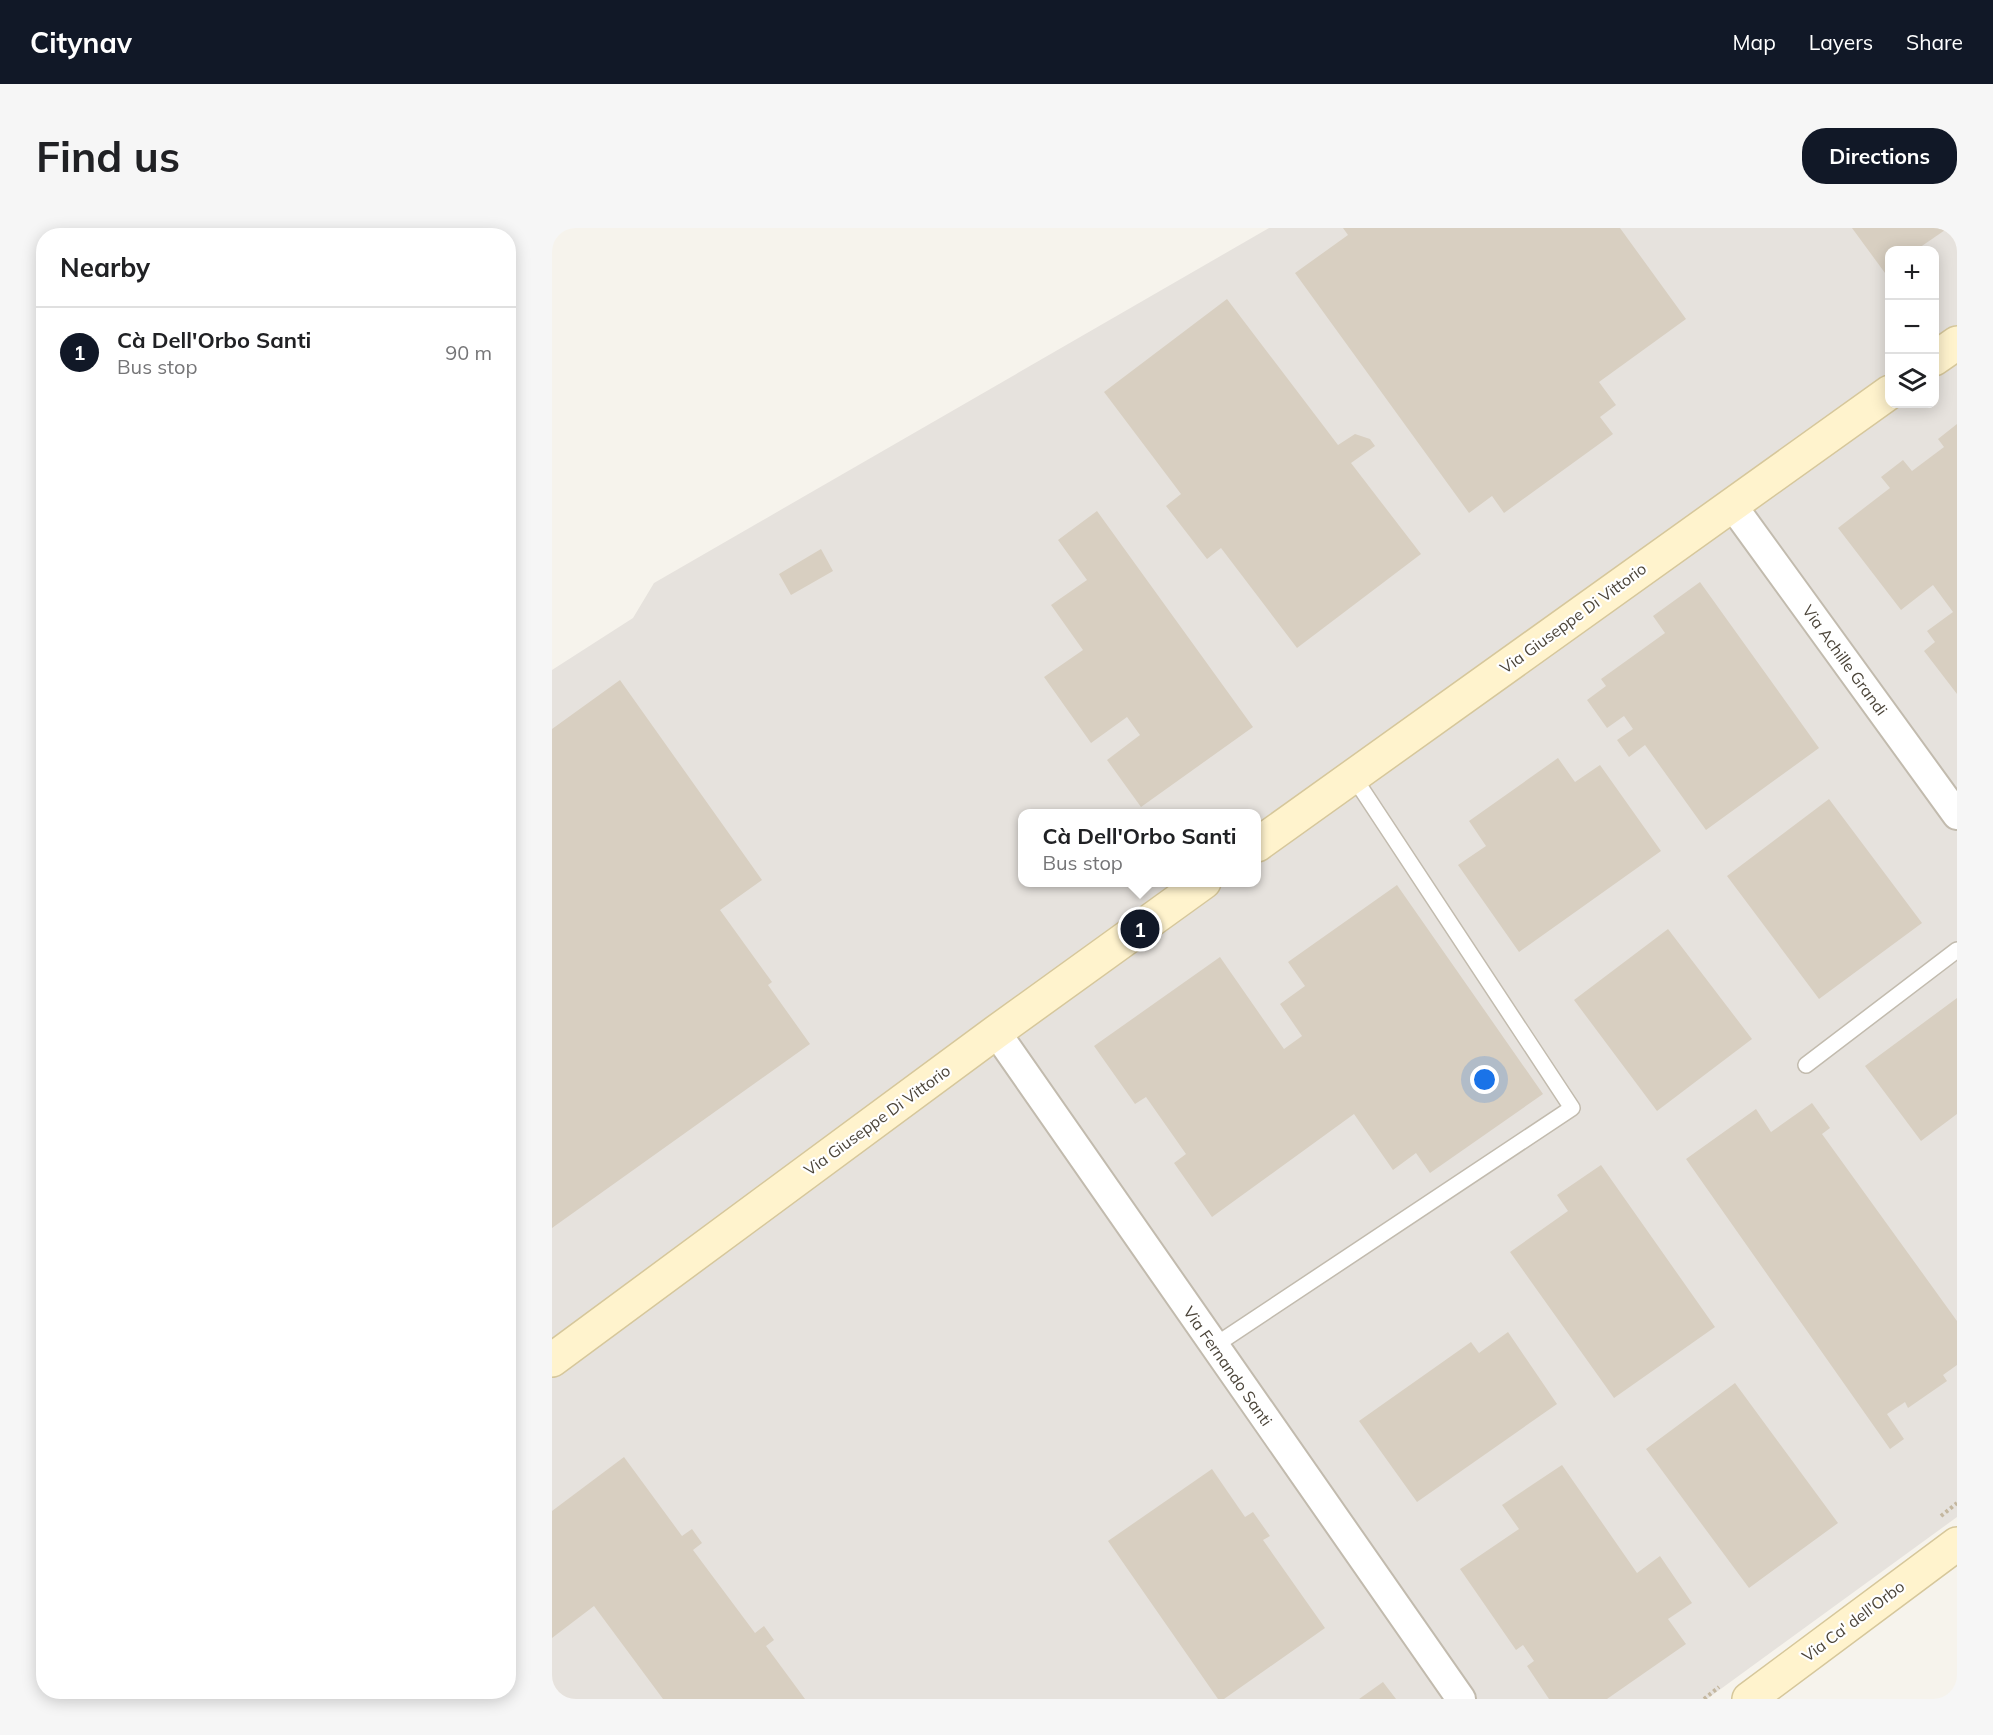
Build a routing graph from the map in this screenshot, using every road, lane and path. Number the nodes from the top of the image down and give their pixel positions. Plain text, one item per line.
1 (1957, 343) edge
2 (1939, 356) edge
3 (1885, 396) edge
4 (1732, 505) junction
5 (1353, 776) junction
6 (1957, 815) edge
7 (1261, 842) edge
8 (1197, 887) edge
9 (1957, 950) edge
10 (996, 1032) junction
11 (1806, 1065) dead end
12 (1214, 1346) junction
13 (552, 1360) edge
14 (1957, 1544) edge
15 (1461, 1699) edge
16 (1749, 1699) edge

1 - 2 street
3 - 4 street, Via Giuseppe Di Vittorio
4 - 5 street, Via Giuseppe Di Vittorio
4 - 6 street, Via Achille Grandi
5 - 7 street, Via Giuseppe Di Vittorio
5 - 12 lane
8 - 10 street, Via Giuseppe Di Vittorio
9 - 11 lane
10 - 12 street, Via Fernando Santi
10 - 13 street, Via Giuseppe Di Vittorio
12 - 15 street, Via Fernando Santi
14 - 16 street, Via Ca' dell'Orbo

